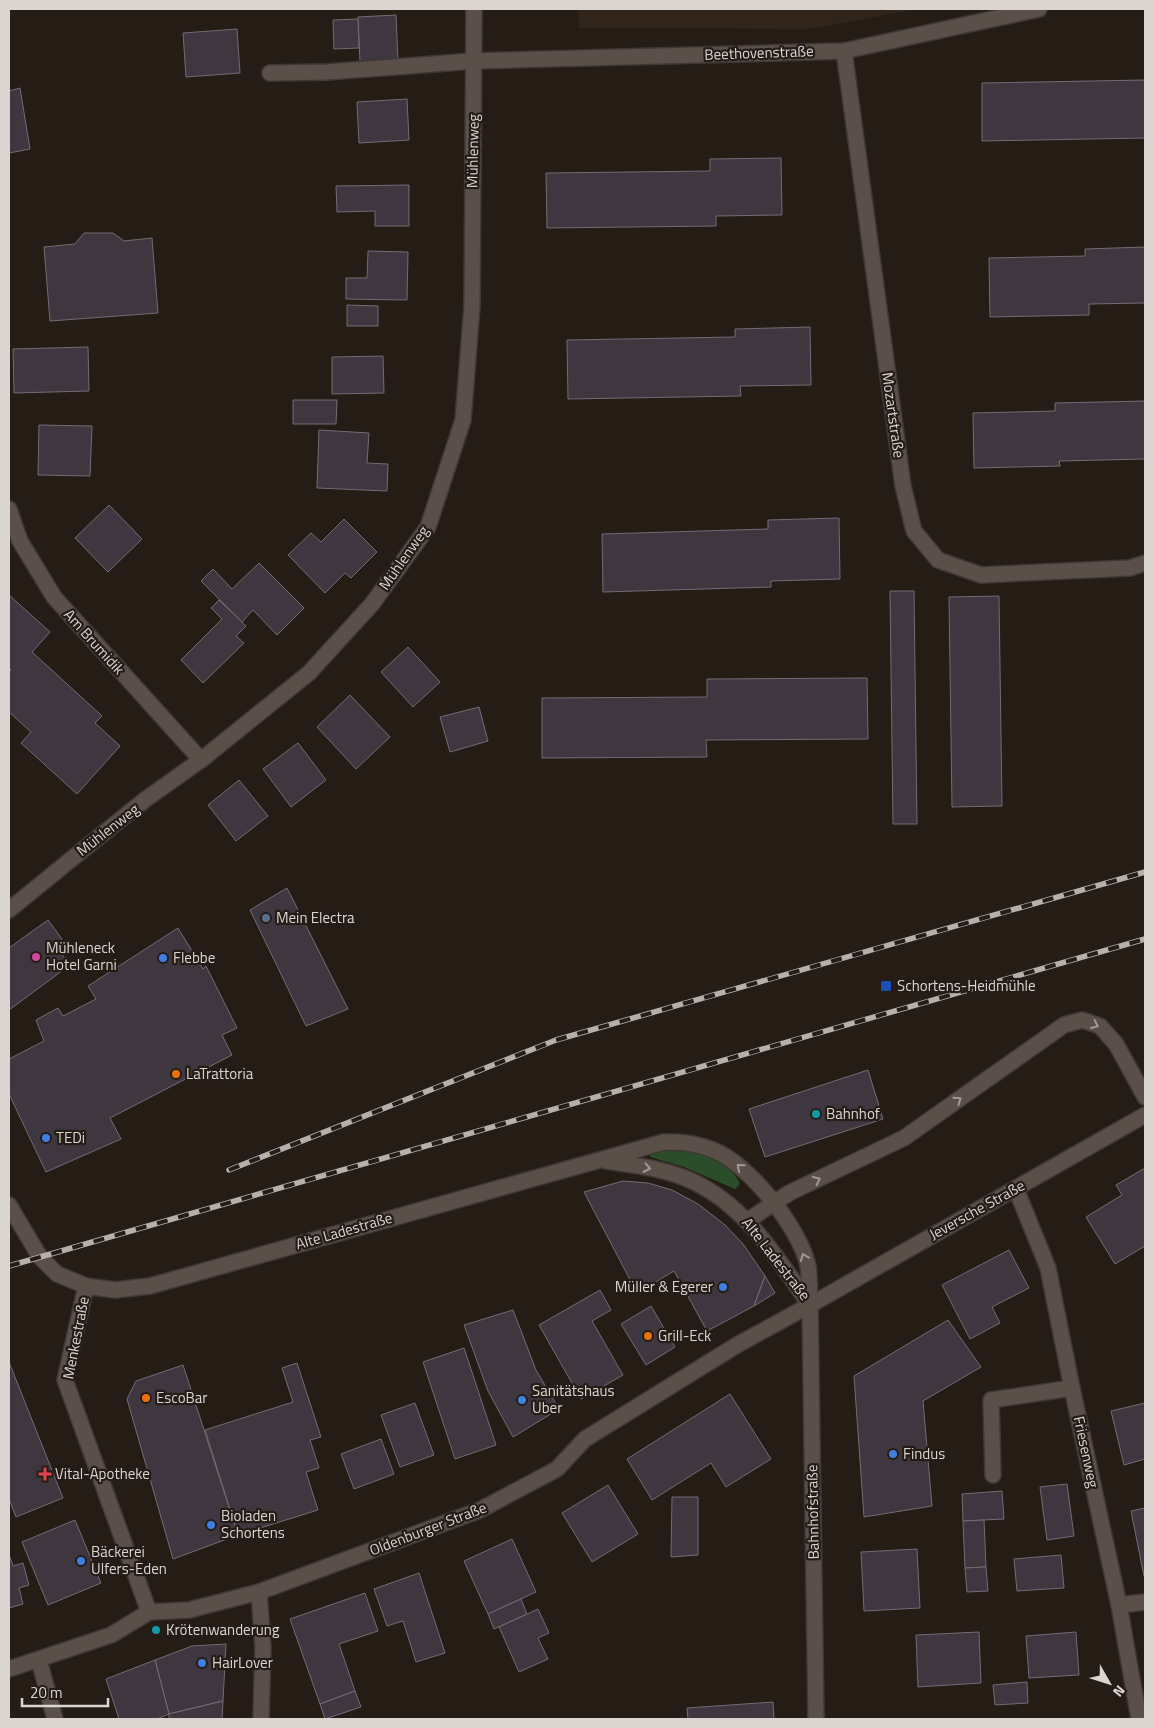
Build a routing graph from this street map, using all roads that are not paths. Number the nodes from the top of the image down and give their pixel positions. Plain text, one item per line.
1 (474, 9) edge
2 (1039, 9) edge
3 (844, 51) junction
4 (474, 61) junction
5 (270, 73) dead end
6 (9, 509) edge
7 (1145, 564) edge
8 (201, 760) junction
9 (9, 910) edge
10 (1145, 1097) edge
11 (1145, 1115) edge
12 (600, 1160) junction
13 (1016, 1189) junction
14 (774, 1202) junction
15 (9, 1205) edge
16 (747, 1221) junction
17 (86, 1286) junction
18 (810, 1305) junction
19 (1072, 1388) junction
20 (993, 1475) dead end
21 (259, 1592) junction
22 (1145, 1602) edge
23 (1119, 1604) junction
24 (148, 1612) junction
25 (39, 1660) junction
26 (9, 1669) edge
27 (56, 1719) edge
28 (261, 1719) edge
29 (816, 1719) edge
30 (1138, 1719) edge

1 - 4 street, Mühlenweg
2 - 3 street, Beethovenstraße
3 - 4 street, Beethovenstraße
3 - 7 street, Mozartstraße
4 - 5 street, Beethovenstraße
4 - 8 street, Mühlenweg
6 - 8 street, Am Brumidik
8 - 9 street, Mühlenweg
14 -> 10 street
11 - 13 street, Jeversche Straße
14 -> 12 street, Alte Ladestraße
12 -> 16 street, Alte Ladestraße
12 - 17 street, Alte Ladestraße
13 - 18 street, Jeversche Straße
13 - 19 street, Friesenweg
14 - 16 street
18 -> 14 street, Alte Ladestraße
15 - 17 street, Menkestraße
16 - 18 street, Alte Ladestraße
17 - 24 street, Menkestraße
18 - 21 street, Oldenburger Straße
18 - 29 street, Bahnhofstraße
19 - 20 street
19 - 23 street, Friesenweg
21 - 24 street, Oldenburger Straße
21 - 28 street
22 - 23 street
23 - 30 street, Friesenweg
24 - 25 street, Oldenburger Straße
25 - 26 street, Oldenburger Straße
25 - 27 street

